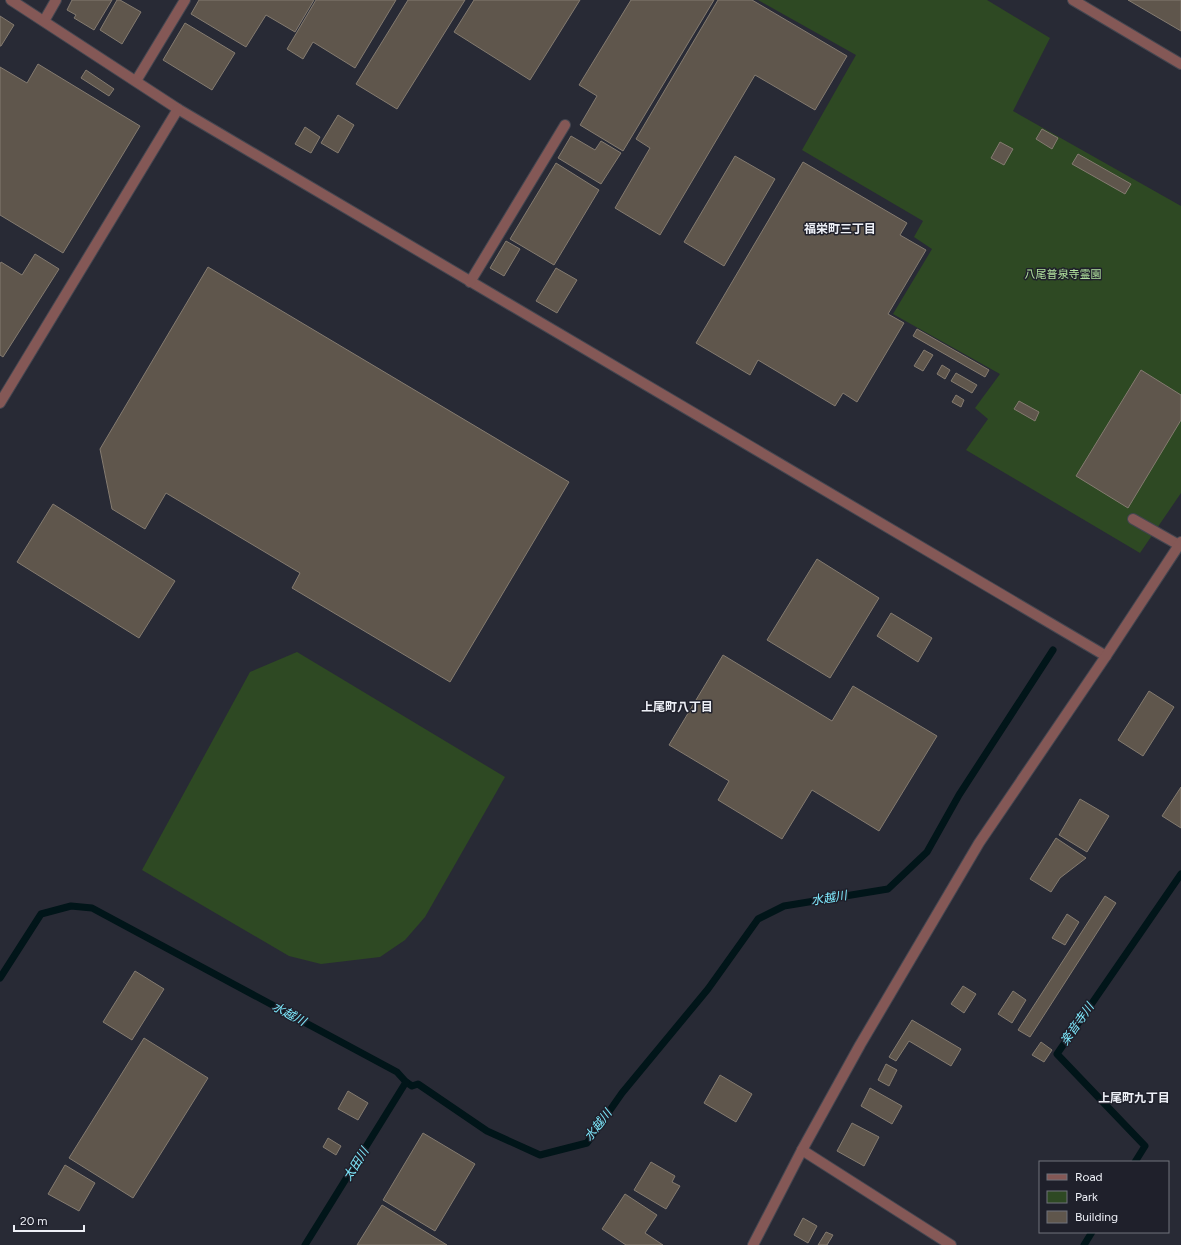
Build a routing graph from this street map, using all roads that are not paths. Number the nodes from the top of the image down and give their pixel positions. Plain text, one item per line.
1 (11, 0) edge
2 (56, 0) edge
3 (185, 0) edge
4 (1073, 0) edge
5 (44, 21) junction
6 (1181, 64) edge
7 (136, 81) junction
8 (178, 109) junction
9 (565, 125) dead end
10 (470, 282) junction
11 (0, 403) edge
12 (1133, 519) dead end
13 (1180, 544) edge
14 (1106, 656) junction
15 (802, 1150) junction
16 (753, 1245) edge
17 (951, 1245) edge

1 - 5 street
2 - 5 street
3 - 7 street
4 - 6 street
5 - 7 street
7 - 8 street
8 - 10 street
8 - 11 street
9 - 10 street
10 - 14 street
12 - 13 street
13 - 14 street
14 - 15 street
15 - 16 street
15 - 17 street

